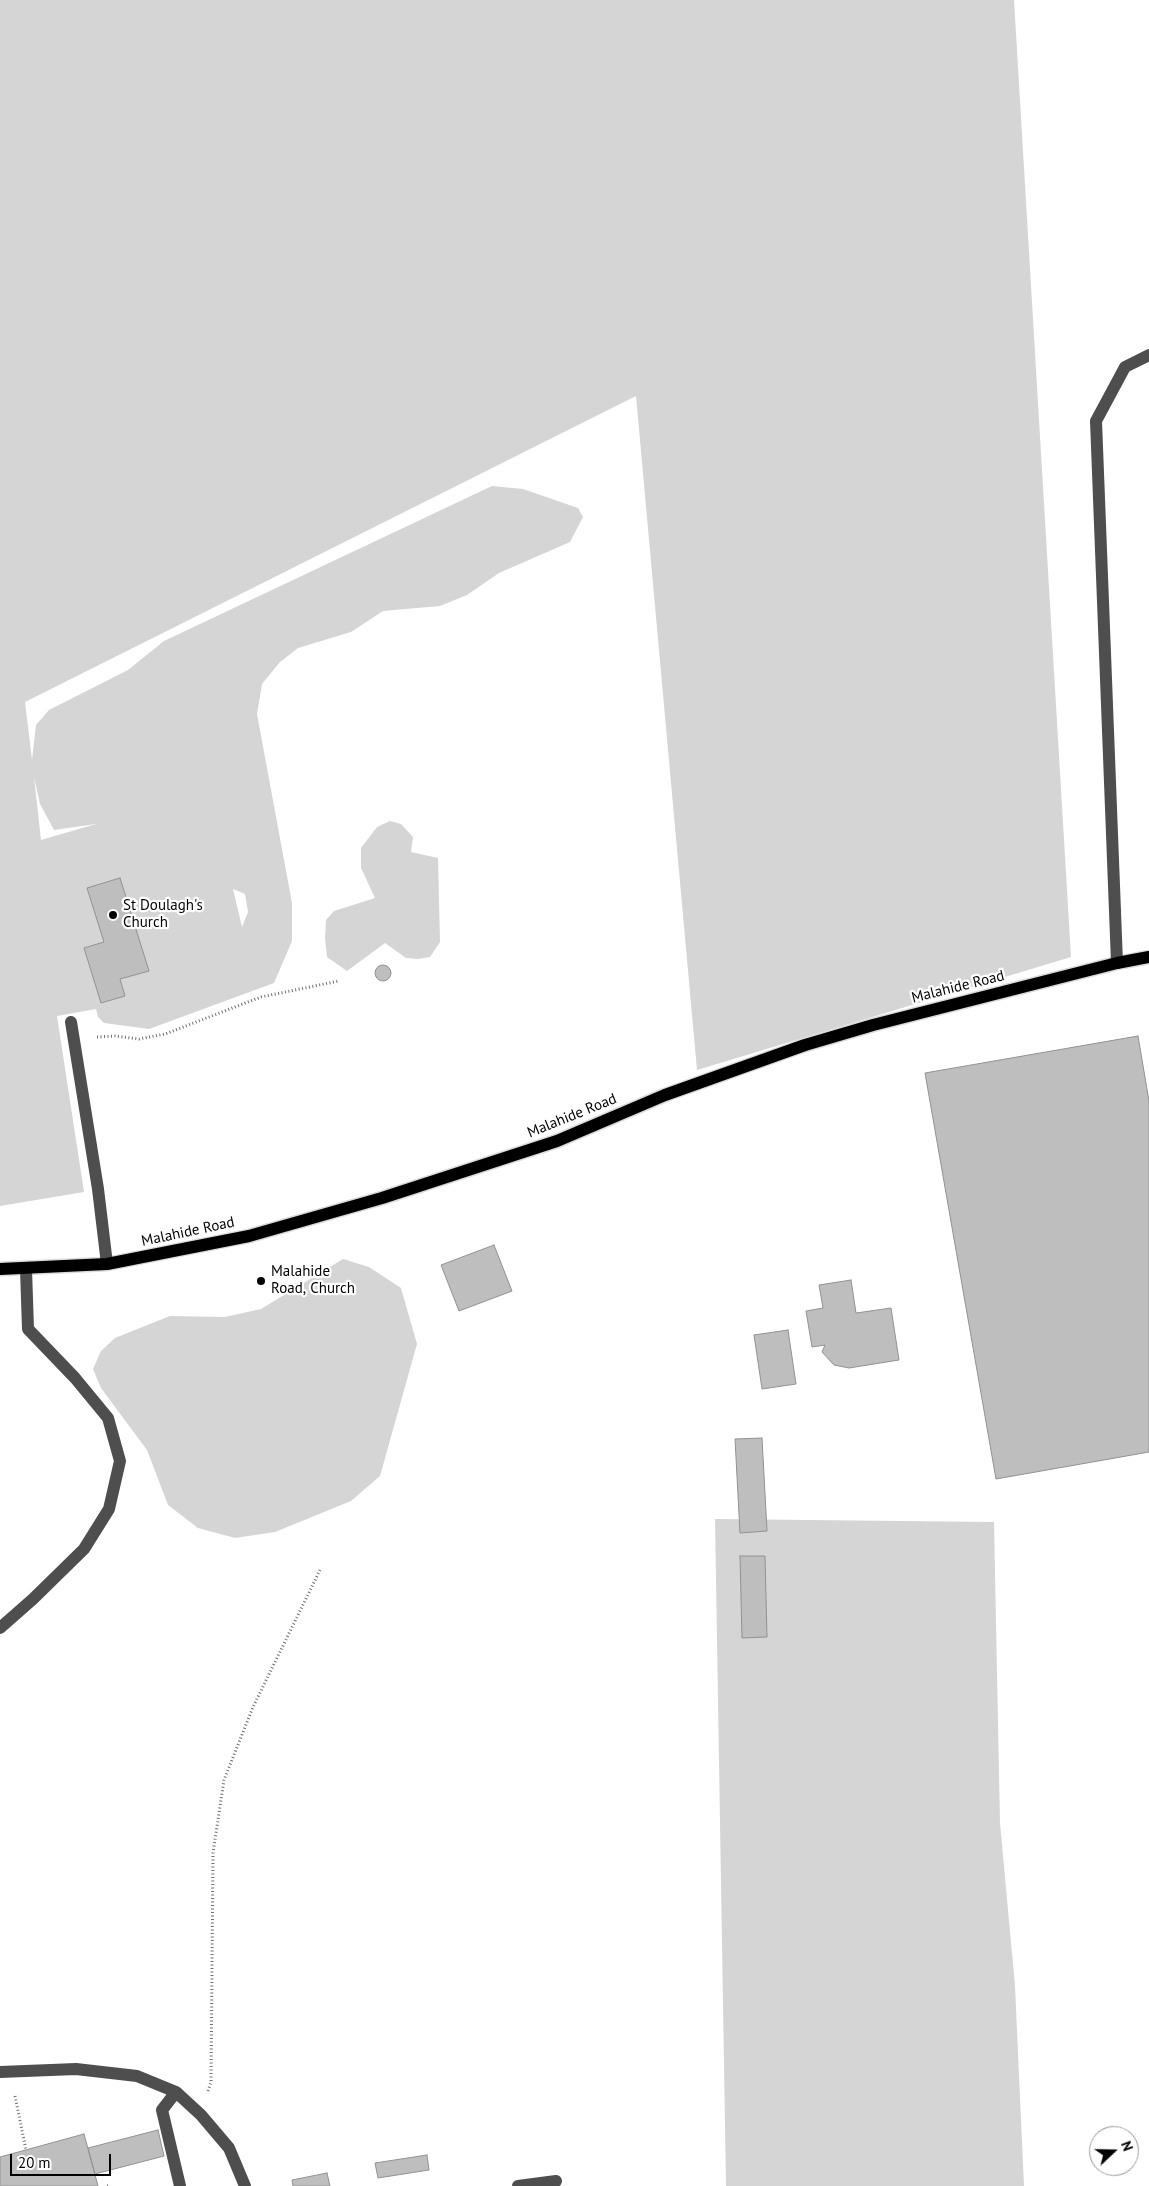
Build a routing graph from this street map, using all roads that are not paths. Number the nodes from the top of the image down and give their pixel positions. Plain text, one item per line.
1 (1149, 355) edge
2 (1149, 958) edge
3 (1117, 963) junction
4 (71, 1022) dead end
5 (107, 1264) junction
6 (0, 1269) edge
7 (26, 1269) junction
8 (0, 1628) edge
9 (5, 2071) edge
10 (176, 2092) junction
11 (556, 2181) dead end
12 (180, 2186) edge
13 (245, 2186) edge
14 (518, 2186) edge

1 - 3 lane
2 - 3 main road, Malahide Road
3 - 5 main road, Malahide Road
4 - 5 lane
5 - 7 main road, Malahide Road
6 - 7 main road, Malahide Road
7 - 8 lane
9 - 10 lane
10 - 12 lane
10 - 13 lane
11 - 14 lane

